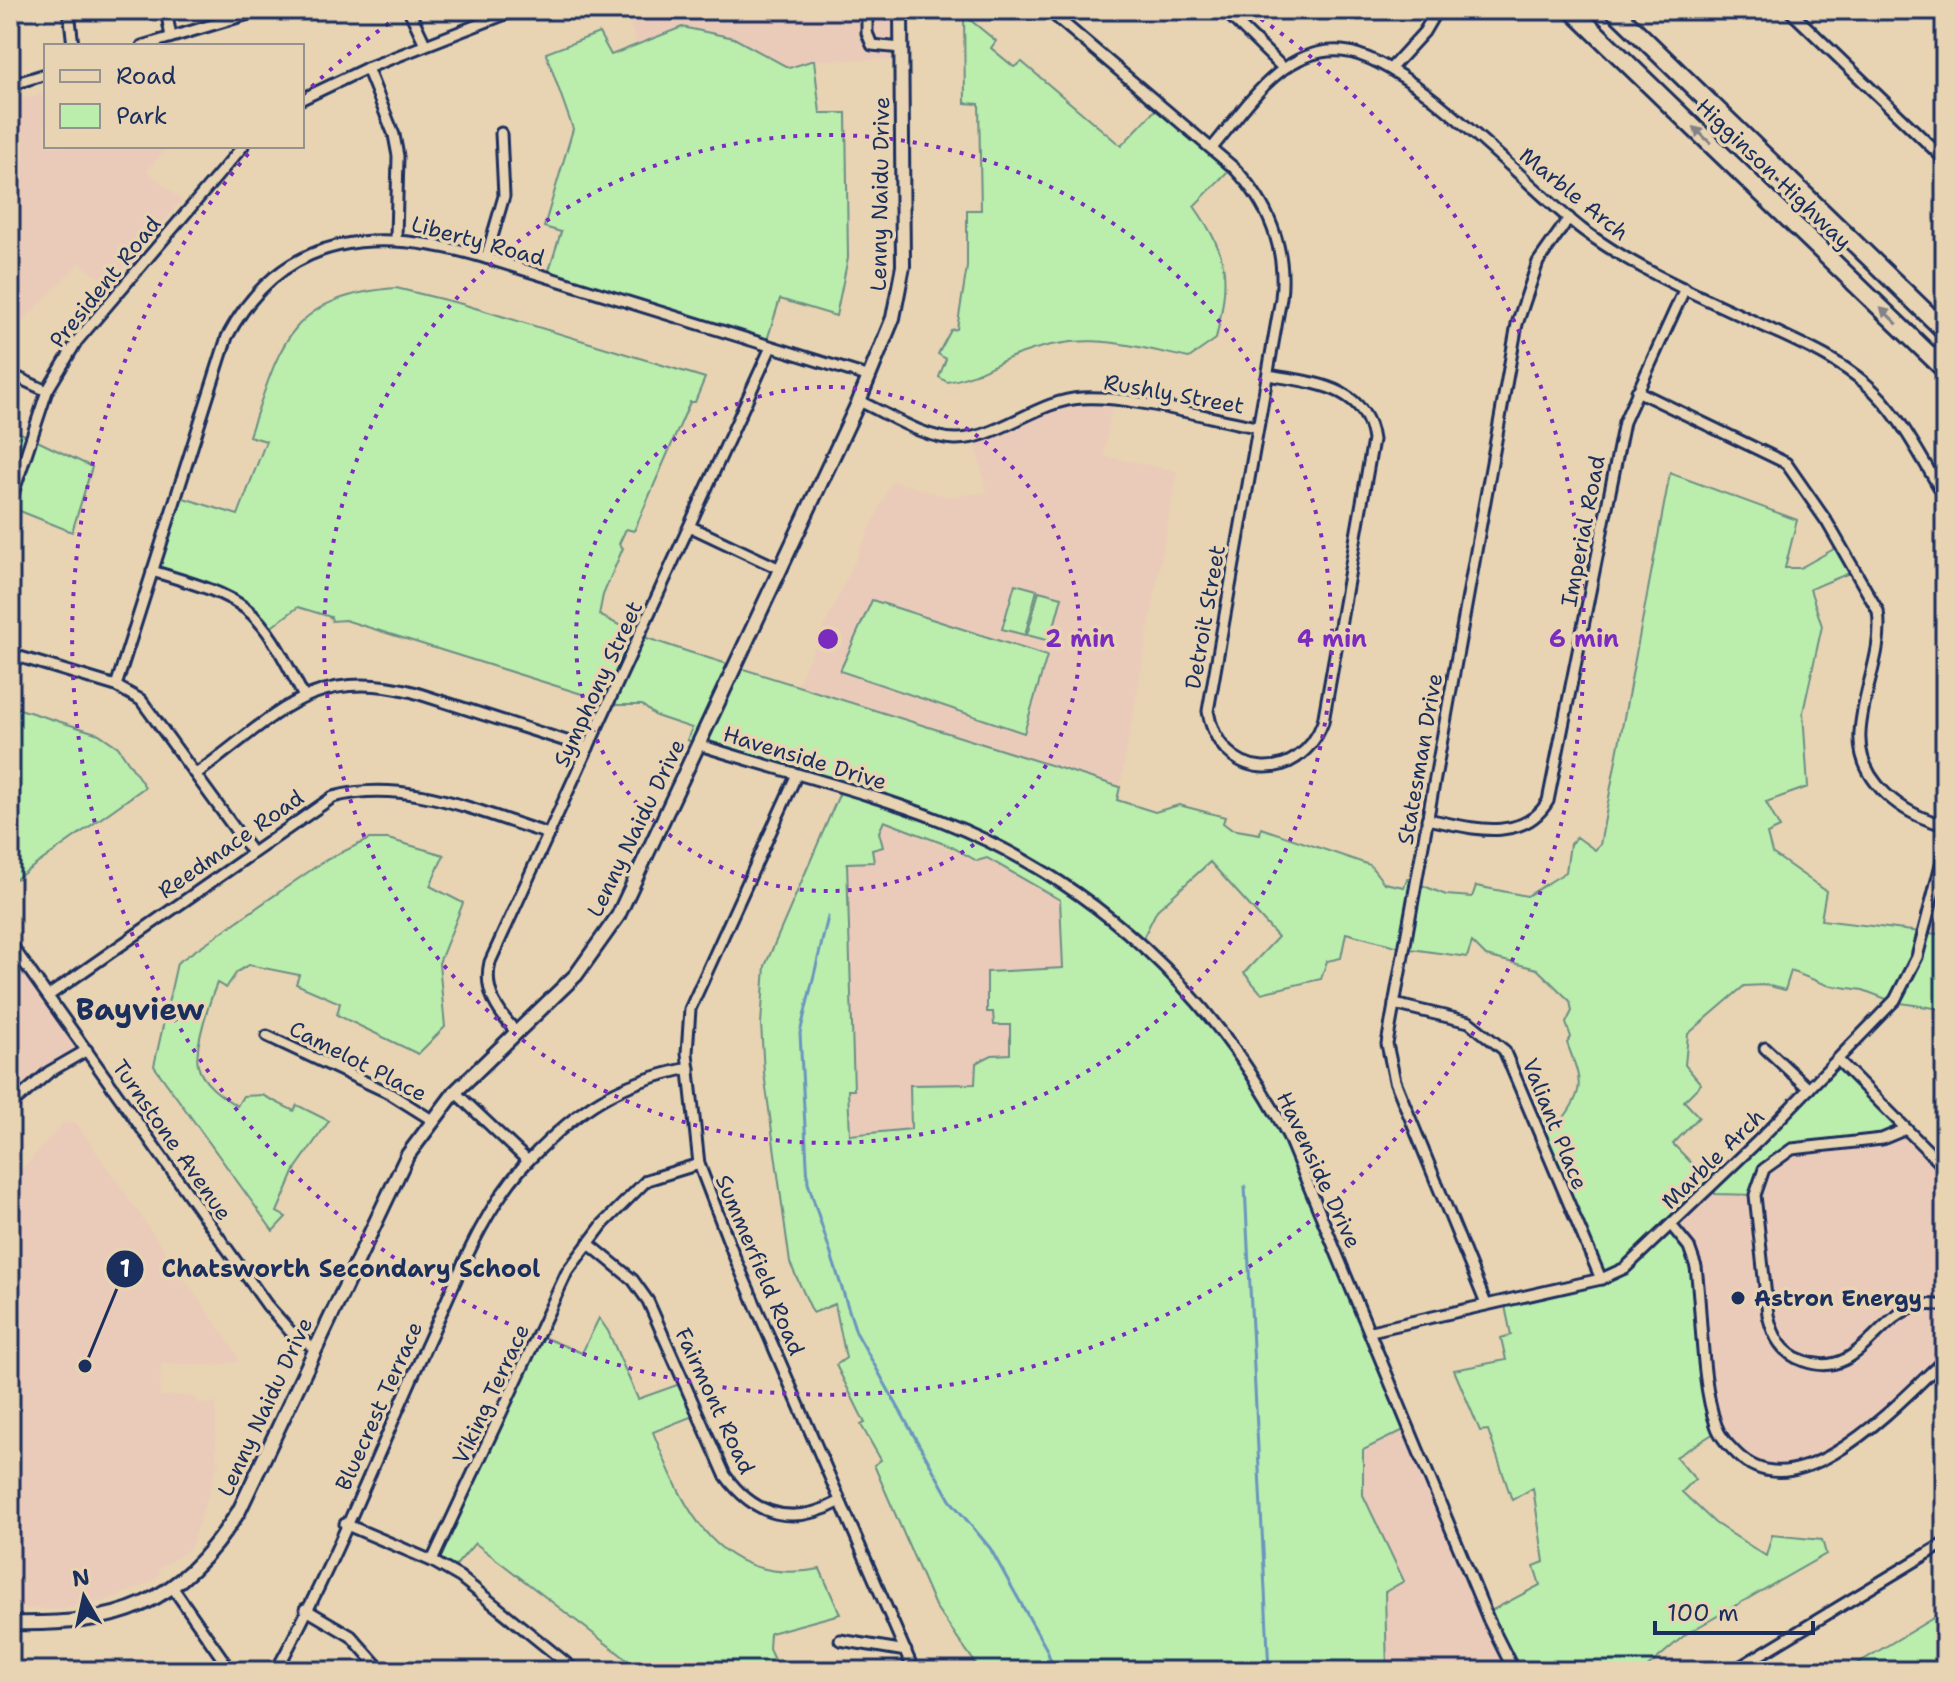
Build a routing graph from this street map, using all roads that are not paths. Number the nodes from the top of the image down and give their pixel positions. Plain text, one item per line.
1 (69, 10) edge
2 (166, 10) edge
3 (262, 10) edge
4 (409, 10) edge
5 (516, 10) edge
6 (867, 10) edge
7 (901, 10) edge
8 (1048, 10) edge
9 (1224, 10) edge
10 (1437, 10) edge
11 (1572, 10) edge
12 (1614, 10) edge
13 (1789, 10) edge
14 (171, 37) junction
15 (73, 44) edge
16 (148, 44) edge
17 (425, 44) junction
18 (901, 48) junction
19 (367, 68) junction
20 (1283, 68) junction
21 (1391, 68) junction
22 (44, 75) edge
23 (10, 85) edge
24 (304, 98) edge
25 (501, 133) dead end
26 (241, 148) edge
27 (1212, 148) junction
28 (1945, 160) edge
29 (1569, 218) junction
30 (396, 238) junction
31 (486, 258) junction
32 (1685, 288) junction
33 (1945, 331) edge
34 (771, 347) junction
35 (1945, 370) edge
36 (10, 374) edge
37 (1268, 375) junction
38 (870, 377) junction
39 (47, 391) junction
40 (1637, 391) junction
41 (859, 401) junction
42 (1257, 427) junction
43 (1945, 497) edge
44 (10, 503) edge
45 (691, 527) junction
46 (780, 569) junction
47 (152, 571) junction
48 (10, 654) edge
49 (116, 686) junction
50 (303, 695) junction
51 (700, 745) junction
52 (588, 748) junction
53 (196, 774) junction
54 (797, 774) junction
55 (1427, 819) junction
56 (1945, 825) edge
57 (549, 834) junction
58 (1945, 849) edge
59 (251, 851) junction
60 (1942, 876) edge
61 (10, 943) edge
62 (48, 996) junction
63 (1394, 1004) junction
64 (517, 1033) junction
65 (267, 1036) dead end
66 (1765, 1048) dead end
67 (87, 1050) junction
68 (1838, 1060) junction
69 (689, 1068) junction
70 (1809, 1089) junction
71 (455, 1092) junction
72 (10, 1106) edge
73 (432, 1120) junction
74 (1906, 1129) junction
75 (528, 1161) junction
76 (699, 1164) junction
77 (1945, 1168) edge
78 (1671, 1225) junction
79 (588, 1243) junction
80 (1601, 1279) junction
81 (1486, 1304) junction
82 (1945, 1306) edge
83 (1371, 1331) junction
84 (314, 1348) junction
85 (1945, 1359) edge
86 (839, 1502) junction
87 (345, 1524) junction
88 (1945, 1543) edge
89 (432, 1561) junction
90 (173, 1588) junction
91 (305, 1609) junction
92 (10, 1623) edge
93 (840, 1640) dead end
94 (906, 1651) junction
95 (231, 1671) edge
96 (276, 1671) edge
97 (382, 1671) edge
98 (576, 1671) edge
99 (914, 1671) edge
100 (1514, 1671) edge
101 (1733, 1671) edge

1 - 15 street
2 - 14 street
3 - 14 street
4 - 17 street
5 - 17 street
6 - 18 street
7 - 18 street, Lenny Naidu Drive
8 - 27 street, Detroit Street
9 - 20 street
10 - 21 street
35 -> 11 highway, Higginson Highway
12 - 33 highway, Higginson Highway
13 - 28 street
14 - 16 street
17 - 19 street
18 - 38 street, Lenny Naidu Drive
19 - 24 street
19 - 30 street
20 - 21 street, Marble Arch
20 - 27 street, Marble Arch
21 - 29 street, Marble Arch
22 - 23 street
25 - 31 street
26 - 39 street, President Road
27 - 37 street, Detroit Street
29 - 32 street, Marble Arch
29 - 55 street, Statesman Drive
30 - 31 street, Liberty Road
30 - 47 street, Liberty Road
31 - 34 street, Liberty Road
32 - 40 street, Imperial Road
32 - 43 street, Marble Arch
34 - 38 street, Liberty Road
34 - 45 street, Symphony Street
36 - 39 street
37 - 42 street, Detroit Street
37 - 42 street, Detroit Street
38 - 41 street, Lenny Naidu Drive
39 - 44 street, President Road
40 - 55 street, Imperial Road
40 - 56 street
41 - 42 street, Rushly Street
41 - 46 street, Lenny Naidu Drive
45 - 46 street
45 - 52 street, Symphony Street
46 - 51 street, Lenny Naidu Drive
47 - 49 street, Liberty Road
47 - 50 street
48 - 49 street
49 - 53 street
50 - 52 street
50 - 53 street
51 - 54 street, Havenside Drive
51 - 64 street, Lenny Naidu Drive
52 - 57 street, Symphony Street
53 - 59 street
54 - 69 street, Summerfield Road
54 - 83 street, Havenside Drive
55 - 63 street, Statesman Drive
57 - 59 street, Reedmace Road
57 - 64 street, Symphony Street
58 - 60 street, Marble Arch
59 - 62 street, Reedmace Road
60 - 68 street, Marble Arch
61 - 62 street, Turnstone Avenue
62 - 67 street, Turnstone Avenue
63 - 80 street, Valiant Place
63 - 81 street, Statesman Drive
64 - 71 street, Lenny Naidu Drive
65 - 73 street, Camelot Place
66 - 70 street
67 - 72 street
67 - 84 street, Turnstone Avenue
68 - 70 street, Marble Arch
68 - 74 street
69 - 75 street, Bluecrest Terrace
69 - 76 street, Summerfield Road
70 - 78 street, Marble Arch
71 - 73 street, Lenny Naidu Drive
71 - 75 street
73 - 84 street, Lenny Naidu Drive
74 - 77 street
74 - 82 street
75 - 87 street, Bluecrest Terrace
76 - 79 street, Viking Terrace
76 - 86 street, Summerfield Road
78 - 80 street, Marble Arch
78 - 85 street
79 - 86 street, Fairmont Road
79 - 89 street, Viking Terrace
80 - 81 street, Marble Arch
81 - 83 street, Marble Arch
83 - 100 street, Havenside Drive
84 - 90 street, Lenny Naidu Drive
86 - 94 street, Summerfield Road
87 - 89 street
87 - 91 street, Bluecrest Terrace
88 - 101 street
89 - 98 street
90 - 92 street, Lenny Naidu Drive
90 - 95 street
91 - 96 street, Bluecrest Terrace
91 - 97 street
93 - 94 street
94 - 99 street, Summerfield Road

